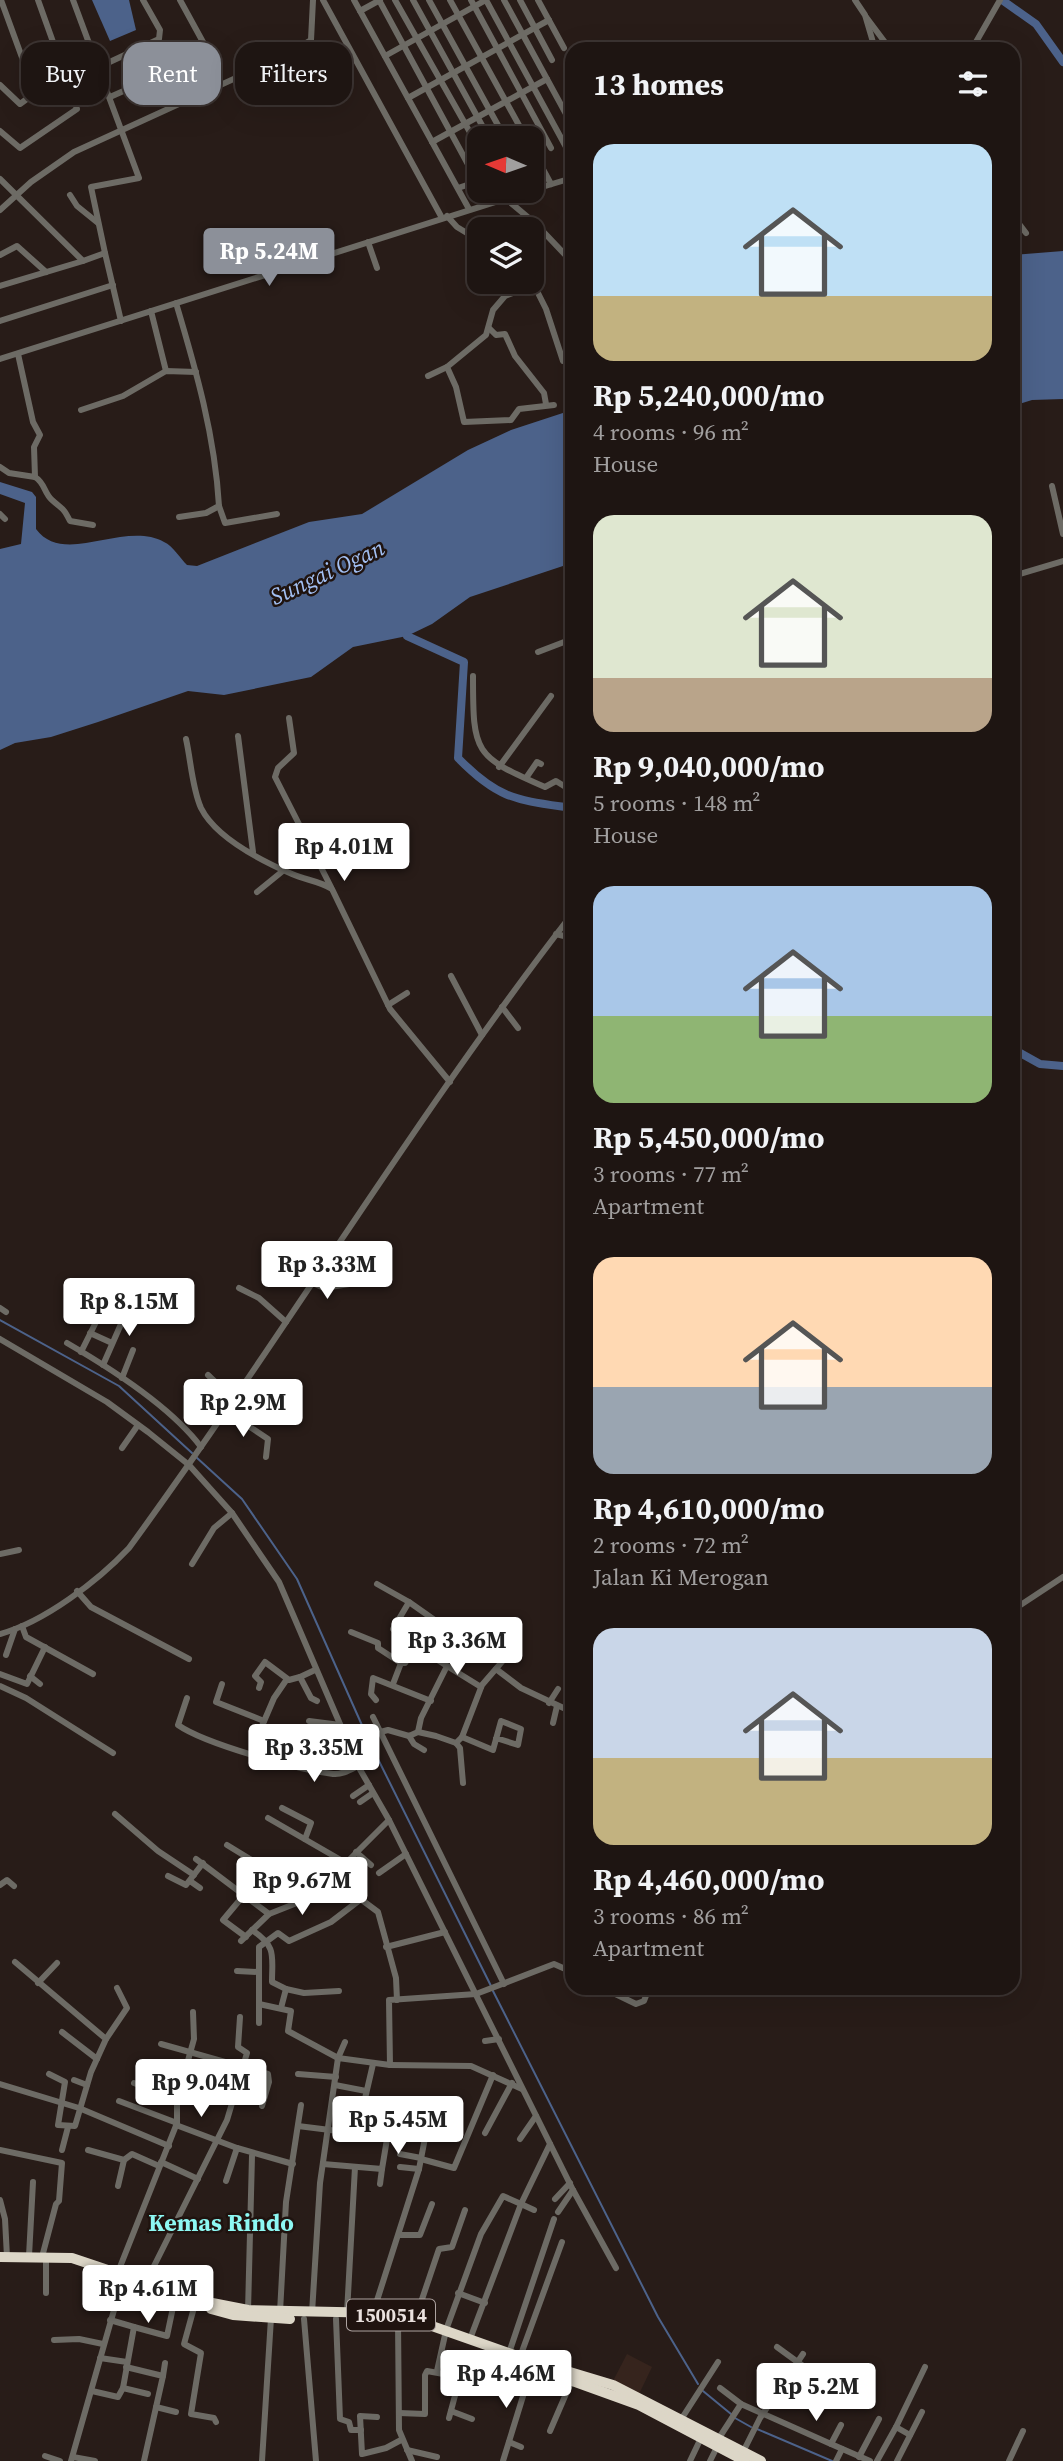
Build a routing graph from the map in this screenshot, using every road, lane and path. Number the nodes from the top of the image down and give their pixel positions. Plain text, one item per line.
1 (1, 0) edge
2 (38, 0) edge
3 (73, 0) edge
4 (143, 0) edge
5 (180, 0) edge
6 (313, 0) edge
7 (323, 0) edge
8 (354, 0) edge
9 (379, 0) edge
10 (395, 0) edge
11 (412, 0) edge
12 (429, 0) edge
13 (450, 0) edge
14 (486, 0) edge
15 (504, 0) edge
16 (520, 0) edge
17 (538, 0) edge
18 (855, 0) edge
19 (1000, 0) edge
20 (473, 3) edge
21 (360, 11) junction
22 (458, 16) junction
23 (549, 20) junction
24 (442, 24) junction
25 (869, 25) junction
26 (535, 27) junction
27 (430, 31) junction
28 (522, 34) junction
29 (418, 38) junction
30 (509, 41) junction
31 (89, 42) edge
32 (873, 42) edge
33 (884, 42) edge
34 (976, 42) edge
35 (404, 45) junction
36 (496, 46) junction
37 (564, 48) dead end
38 (385, 56) junction
39 (481, 57) junction
40 (552, 60) dead end
41 (109, 62) edge
42 (466, 66) junction
43 (453, 73) junction
44 (547, 79) junction
45 (440, 81) junction
46 (0, 85) edge
47 (533, 86) junction
48 (426, 87) junction
49 (522, 92) junction
50 (110, 97) joint
51 (408, 98) junction
52 (506, 102) junction
53 (490, 111) junction
54 (565, 112) edge
55 (478, 118) junction
56 (465, 124) junction
57 (482, 126) edge
58 (498, 126) edge
59 (519, 126) edge
60 (467, 127) edge
61 (122, 129) junction
62 (0, 131) edge
63 (451, 132) junction
64 (432, 142) junction
65 (565, 145) edge
66 (551, 148) dead end
67 (467, 161) edge
68 (544, 174) edge
69 (0, 179) edge
70 (565, 180) edge
71 (551, 184) junction
72 (467, 185) edge
73 (544, 186) edge
74 (458, 188) junction
75 (17, 195) junction
76 (70, 195) dead end
77 (489, 203) edge
78 (511, 203) edge
79 (469, 209) junction
80 (0, 210) edge
81 (445, 217) junction
82 (98, 223) junction
83 (1020, 225) edge
84 (467, 233) edge
85 (1026, 233) dead end
86 (368, 242) junction
87 (105, 253) junction
88 (0, 255) edge
89 (565, 255) edge
90 (83, 261) junction
91 (377, 268) dead end
92 (46, 272) junction
93 (113, 285) junction
94 (0, 286) edge
95 (509, 294) edge
96 (538, 294) edge
97 (176, 303) junction
98 (151, 311) junction
99 (0, 321) edge
100 (121, 321) junction
101 (490, 329) junction
102 (18, 354) junction
103 (0, 359) edge
104 (563, 361) dead end
105 (447, 367) junction
106 (166, 371) junction
107 (196, 372) junction
108 (428, 376) dead end
109 (546, 404) junction
110 (554, 405) dead end
111 (81, 410) dead end
112 (462, 421) junction
113 (453, 422) dead end
114 (0, 467) edge
115 (35, 477) junction
116 (1052, 486) dead end
117 (219, 506) junction
118 (277, 514) dead end
119 (179, 517) dead end
120 (93, 525) dead end
121 (1063, 534) edge
122 (1063, 561) edge
123 (1020, 574) edge
124 (565, 642) edge
125 (538, 652) dead end
126 (472, 676) dead end
127 (551, 696) dead end
128 (289, 718) dead end
129 (238, 736) dead end
130 (186, 739) dead end
131 (541, 764) dead end
132 (499, 767) junction
133 (526, 778) junction
134 (565, 787) edge
135 (253, 852) junction
136 (285, 870) junction
137 (332, 889) junction
138 (257, 892) dead end
139 (565, 923) edge
140 (556, 934) junction
141 (565, 936) edge
142 (451, 976) dead end
143 (407, 993) dead end
144 (388, 1005) junction
145 (502, 1007) junction
146 (518, 1028) dead end
147 (482, 1035) junction
148 (450, 1082) junction
149 (313, 1283) junction
150 (349, 1284) dead end
151 (239, 1288) dead end
152 (132, 1300) dead end
153 (99, 1316) dead end
154 (286, 1322) junction
155 (90, 1333) junction
156 (0, 1339) edge
157 (67, 1343) dead end
158 (112, 1344) junction
159 (120, 1349) dead end
160 (133, 1350) dead end
161 (81, 1352) junction
162 (103, 1365) junction
163 (208, 1375) dead end
164 (122, 1378) junction
165 (234, 1400) junction
166 (226, 1411) junction
167 (138, 1425) junction
168 (278, 1435) dead end
169 (269, 1440) junction
170 (122, 1448) dead end
171 (201, 1448) junction
172 (266, 1457) dead end
173 (190, 1463) junction
174 (232, 1513) junction
175 (19, 1550) dead end
176 (0, 1554) edge
177 (192, 1564) dead end
178 (1063, 1577) edge
179 (377, 1584) dead end
180 (77, 1591) junction
181 (409, 1602) junction
182 (1020, 1605) edge
183 (19, 1628) junction
184 (491, 1631) dead end
185 (351, 1632) dead end
186 (0, 1634) edge
187 (416, 1646) junction
188 (45, 1647) junction
189 (6, 1656) dead end
190 (190, 1659) dead end
191 (401, 1663) junction
192 (447, 1666) junction
193 (496, 1669) junction
194 (315, 1670) junction
195 (387, 1672) dead end
196 (0, 1674) edge
197 (93, 1674) dead end
198 (30, 1676) junction
199 (300, 1677) junction
200 (287, 1679) junction
201 (394, 1680) junction
202 (40, 1684) dead end
203 (222, 1684) dead end
204 (0, 1686) edge
205 (481, 1687) junction
206 (260, 1688) dead end
207 (558, 1689) dead end
208 (187, 1698) dead end
209 (376, 1700) dead end
210 (317, 1701) dead end
211 (431, 1701) junction
212 (549, 1703) junction
213 (557, 1706) junction
214 (565, 1709) edge
215 (373, 1717) dead end
216 (309, 1720) dead end
217 (264, 1721) junction
218 (553, 1723) dead end
219 (340, 1725) junction
220 (378, 1732) junction
221 (418, 1732) junction
222 (259, 1733) dead end
223 (409, 1735) junction
224 (496, 1738) junction
225 (459, 1740) junction
226 (310, 1741) dead end
227 (349, 1743) junction
228 (424, 1750) dead end
229 (113, 1753) dead end
230 (358, 1766) junction
231 (464, 1783) dead end
232 (369, 1785) junction
233 (373, 1793) junction
234 (353, 1796) dead end
235 (360, 1802) dead end
236 (282, 1808) dead end
237 (115, 1814) dead end
238 (268, 1818) dead end
239 (389, 1820) junction
240 (305, 1839) junction
241 (227, 1845) dead end
242 (356, 1853) junction
243 (406, 1854) junction
244 (346, 1863) junction
245 (371, 1865) dead end
246 (379, 1873) dead end
247 (168, 1876) dead end
248 (331, 1877) junction
249 (192, 1878) junction
250 (0, 1885) edge
251 (13, 1886) dead end
252 (200, 1888) dead end
253 (244, 1895) junction
254 (312, 1897) junction
255 (361, 1899) junction
256 (269, 1914) junction
257 (252, 1930) junction
258 (445, 1932) junction
259 (268, 1941) junction
260 (386, 1947) junction
261 (15, 1962) dead end
262 (57, 1963) dead end
263 (565, 1969) edge
264 (237, 1971) dead end
265 (258, 1972) junction
266 (38, 1983) junction
267 (502, 1985) junction
268 (117, 1988) dead end
269 (286, 1989) junction
270 (339, 1991) dead end
271 (479, 1993) junction
272 (617, 1995) edge
273 (646, 1995) edge
274 (397, 2000) junction
275 (259, 2004) junction
276 (281, 2008) junction
277 (193, 2012) dead end
278 (240, 2017) dead end
279 (259, 2024) dead end
280 (62, 2032) dead end
281 (106, 2039) junction
282 (499, 2039) junction
283 (485, 2041) dead end
284 (345, 2042) dead end
285 (161, 2043) dead end
286 (192, 2053) junction
287 (338, 2058) junction
288 (97, 2059) junction
289 (373, 2064) junction
290 (390, 2065) junction
291 (244, 2067) junction
292 (49, 2074) dead end
293 (298, 2074) dead end
294 (493, 2075) junction
295 (336, 2077) junction
296 (74, 2080) dead end
297 (0, 2084) edge
298 (134, 2084) dead end
299 (512, 2084) junction
300 (87, 2085) junction
301 (335, 2085) junction
302 (524, 2090) junction
303 (366, 2091) junction
304 (177, 2100) junction
305 (119, 2101) dead end
306 (62, 2104) junction
307 (301, 2105) dead end
308 (262, 2106) dead end
309 (79, 2108) junction
310 (447, 2114) dead end
311 (536, 2116) junction
312 (177, 2124) junction
313 (298, 2126) junction
314 (68, 2127) junction
315 (328, 2130) junction
316 (357, 2133) junction
317 (426, 2133) junction
318 (485, 2133) dead end
319 (386, 2137) junction
320 (216, 2138) junction
321 (520, 2139) dead end
322 (550, 2144) junction
323 (169, 2146) junction
324 (237, 2148) junction
325 (0, 2150) edge
326 (62, 2150) dead end
327 (88, 2150) dead end
328 (400, 2154) dead end
329 (252, 2155) dead end
330 (421, 2159) junction
331 (124, 2160) junction
332 (160, 2164) junction
333 (293, 2164) junction
334 (323, 2164) junction
335 (400, 2166) dead end
336 (355, 2167) junction
337 (382, 2169) junction
338 (419, 2169) junction
339 (198, 2179) junction
340 (226, 2181) dead end
341 (33, 2182) dead end
342 (380, 2183) dead end
343 (570, 2183) junction
344 (118, 2186) dead end
345 (573, 2190) junction
346 (555, 2199) dead end
347 (0, 2200) edge
348 (432, 2204) dead end
349 (521, 2204) junction
350 (465, 2210) dead end
351 (534, 2210) dead end
352 (558, 2211) dead end
353 (554, 2219) dead end
354 (400, 2235) junction
355 (562, 2242) dead end
356 (29, 2256) junction
357 (3, 2259) edge
358 (44, 2259) junction
359 (616, 2268) dead end
360 (121, 2275) junction
361 (146, 2282) junction
362 (46, 2293) dead end
363 (458, 2293) junction
364 (175, 2296) junction
365 (485, 2303) junction
366 (195, 2304) junction
367 (280, 2312) junction
368 (248, 2313) junction
369 (347, 2313) junction
370 (373, 2313) junction
371 (308, 2316) junction
372 (271, 2318) junction
373 (337, 2319) junction
374 (110, 2320) junction
375 (415, 2320) junction
376 (398, 2321) junction
377 (134, 2327) junction
378 (445, 2333) junction
379 (54, 2340) dead end
380 (474, 2343) junction
381 (103, 2344) junction
382 (778, 2347) dead end
383 (509, 2353) junction
384 (803, 2354) dead end
385 (520, 2357) junction
386 (100, 2358) junction
387 (718, 2362) dead end
388 (799, 2362) junction
389 (165, 2363) dead end
390 (127, 2365) junction
391 (532, 2367) junction
392 (925, 2367) dead end
393 (437, 2371) junction
394 (163, 2376) junction
395 (572, 2380) junction
396 (825, 2382) dead end
397 (123, 2388) junction
398 (720, 2388) dead end
399 (92, 2391) junction
400 (148, 2394) dead end
401 (740, 2406) junction
402 (156, 2407) junction
403 (922, 2412) dead end
404 (399, 2413) junction
405 (762, 2416) junction
406 (377, 2417) dead end
407 (682, 2418) junction
408 (472, 2419) dead end
409 (879, 2419) dead end
410 (170, 2421) dead end
411 (216, 2422) dead end
412 (841, 2425) dead end
413 (896, 2427) junction
414 (361, 2430) junction
415 (550, 2431) dead end
416 (1023, 2431) dead end
417 (910, 2435) junction
418 (701, 2438) junction
419 (720, 2439) junction
420 (401, 2440) junction
421 (509, 2442) junction
422 (831, 2444) junction
423 (521, 2447) dead end
424 (407, 2450) junction
425 (842, 2450) junction
426 (45, 2456) dead end
427 (361, 2457) edge
428 (437, 2457) dead end
429 (737, 2457) edge
430 (859, 2457) junction
431 (72, 2459) edge
432 (60, 2461) edge
433 (95, 2461) edge
434 (144, 2461) edge
435 (262, 2461) edge
436 (316, 2461) edge
437 (412, 2461) edge
438 (503, 2461) edge
439 (690, 2461) edge
440 (710, 2461) edge
441 (761, 2461) edge
442 (836, 2461) edge
443 (870, 2461) edge
444 (877, 2461) edge
445 (897, 2461) edge
446 (1009, 2461) edge

1 - 46 street
2 - 62 street
3 - 31 street
4 - 41 street
5 - 50 street
6 - 61 street
7 - 81 street
8 - 21 street
9 - 21 street
9 - 35 street
10 - 29 street
11 - 27 street
12 - 24 street
13 - 22 street
14 - 20 street
14 - 30 street
15 - 28 street
16 - 26 street
17 - 23 street
18 - 25 street
19 - 34 street
20 - 22 street
20 - 36 street
21 - 38 street
22 - 24 street
22 - 39 street
23 - 26 street
23 - 37 street
24 - 27 street
24 - 42 street
25 - 32 street
25 - 33 street
26 - 28 street
26 - 40 street
27 - 29 street
27 - 43 street
28 - 30 street
28 - 44 street
29 - 35 street
29 - 45 street
30 - 36 street
30 - 47 street
35 - 38 street
35 - 48 street
36 - 39 street
36 - 49 street
38 - 51 street
39 - 42 street
39 - 52 street
42 - 43 street
42 - 53 street
43 - 45 street
43 - 55 street
44 - 47 street
44 - 54 street
45 - 48 street
45 - 56 street
47 - 49 street
47 - 65 street
48 - 51 street
48 - 63 street
49 - 52 street
49 - 66 street
50 - 61 street
51 - 64 street
52 - 53 street
52 - 59 street
53 - 55 street
53 - 58 street
55 - 56 street
55 - 57 street
56 - 60 street
56 - 63 street
61 - 75 street
61 - 82 street
63 - 64 street
63 - 67 street
64 - 74 street
68 - 71 street
69 - 75 street
70 - 71 street
71 - 73 street
72 - 74 street
74 - 79 street
75 - 80 street
75 - 90 street
76 - 82 street
77 - 79 street
78 - 89 street
79 - 81 street
81 - 84 street
81 - 86 street
82 - 87 street
83 - 85 street
86 - 91 street
86 - 97 street
87 - 90 street
87 - 93 street
88 - 92 street
90 - 92 street
92 - 94 street
93 - 99 street
93 - 100 street
95 - 101 street
96 - 104 street
97 - 98 street
97 - 107 street
98 - 100 street
98 - 106 street
100 - 102 street
101 - 105 street
101 - 109 street
102 - 103 street
102 - 115 street
105 - 108 street
105 - 112 street
106 - 107 street
106 - 111 street
107 - 117 street
109 - 110 street
109 - 112 street
112 - 113 street
114 - 115 street
115 - 120 street
116 - 121 street
117 - 118 street
117 - 119 street
122 - 123 street
124 - 125 street
126 - 132 street
127 - 132 street
128 - 137 street
129 - 135 street
130 - 135 street
131 - 133 street
132 - 133 street
133 - 134 street
135 - 136 street
136 - 137 street
136 - 138 street
137 - 144 street
139 - 140 street
140 - 141 street
140 - 145 street
142 - 147 street
143 - 144 street
144 - 148 street
145 - 146 street
145 - 147 street
147 - 148 street
148 - 149 street
149 - 150 street
149 - 154 street
151 - 154 street
152 - 158 street
153 - 155 street
154 - 165 street
155 - 158 street
155 - 161 street
156 - 167 street
157 - 161 street
158 - 159 street
158 - 162 street
160 - 164 street
161 - 162 street
162 - 164 street
163 - 165 street
164 - 171 street
165 - 166 street
166 - 169 street
166 - 171 street
167 - 170 street
167 - 173 street
168 - 169 street
169 - 172 street
171 - 173 street
173 - 174 street
173 - 180 street
174 - 177 street
174 - 194 street
175 - 176 street
178 - 182 street
179 - 181 street
180 - 183 street
180 - 190 street
181 - 187 street
181 - 187 street
183 - 186 street
183 - 188 street
183 - 189 street
184 - 193 street
185 - 191 street
187 - 191 street
187 - 192 street
188 - 197 street
188 - 198 street
191 - 201 street
192 - 205 street
192 - 211 street
193 - 205 street
193 - 212 street
194 - 199 street
194 - 219 street
195 - 201 street
196 - 198 street
198 - 202 street
199 - 200 street
199 - 210 street
200 - 206 street
200 - 217 street
201 - 209 street
201 - 211 street
203 - 217 street
204 - 229 street
205 - 225 street
207 - 212 street
208 - 230 street
211 - 221 street
212 - 213 street
213 - 214 street
213 - 218 street
215 - 220 street
216 - 219 street
217 - 222 street
219 - 227 street
220 - 223 street
220 - 227 street
220 - 267 street
221 - 223 street
221 - 225 street
223 - 228 street
224 - 224 street
224 - 225 street
225 - 231 street
226 - 227 street
227 - 230 street
230 - 232 street
232 - 233 street
232 - 234 street
233 - 235 street
233 - 239 street
236 - 240 street
237 - 249 street
238 - 240 street
239 - 242 street
239 - 243 street
240 - 244 street
241 - 254 street
242 - 244 street
242 - 245 street
243 - 246 street
243 - 258 street
244 - 248 street
247 - 249 street
248 - 254 street
248 - 255 street
249 - 252 street
249 - 253 street
250 - 251 street
253 - 256 street
253 - 257 street
254 - 256 street
255 - 259 street
255 - 260 street
256 - 257 street
257 - 259 street
258 - 260 street
258 - 271 street
259 - 265 street
259 - 269 street
260 - 274 street
261 - 266 street
262 - 266 street
263 - 267 street
264 - 265 street
265 - 275 street
266 - 281 street
267 - 271 street
268 - 281 street
269 - 270 street
269 - 276 street
271 - 274 street
271 - 282 street
272 - 273 street
274 - 290 street
275 - 276 street
275 - 279 street
276 - 287 street
277 - 286 street
278 - 291 street
280 - 288 street
281 - 288 street
282 - 283 street
282 - 302 street
284 - 287 street
285 - 286 street
286 - 291 street
286 - 304 street
287 - 289 street
287 - 295 street
288 - 300 street
289 - 290 street
289 - 303 street
290 - 294 street
291 - 308 street
291 - 320 street
292 - 306 street
293 - 295 street
294 - 299 street
294 - 330 street
295 - 301 street
296 - 300 street
297 - 306 street
298 - 304 street
299 - 302 street
299 - 318 street
300 - 309 street
301 - 303 street
301 - 315 street
302 - 311 street
303 - 316 street
304 - 312 street
305 - 312 street
306 - 309 street
306 - 314 street
307 - 313 street
309 - 314 street
309 - 323 street
310 - 317 street
311 - 321 street
311 - 322 street
312 - 320 street
312 - 323 street
313 - 315 street
313 - 333 street
314 - 326 street
315 - 316 street
315 - 334 street
316 - 319 street
317 - 319 street
317 - 330 street
319 - 337 street
320 - 324 street
320 - 339 street
322 - 343 street
322 - 349 street
323 - 332 street
324 - 333 street
324 - 340 street
325 - 358 street
327 - 331 street
328 - 330 street
329 - 368 street
330 - 338 street
331 - 332 street
331 - 344 street
332 - 339 street
332 - 360 street
333 - 367 street
334 - 336 street
334 - 371 street
335 - 338 street
336 - 337 street
336 - 369 street
337 - 342 street
338 - 354 street
339 - 361 street
341 - 356 street
343 - 345 street
343 - 346 street
345 - 352 street
345 - 359 street
347 - 357 street
348 - 354 street
349 - 351 street
349 - 363 street
349 - 365 street
350 - 375 street
353 - 383 street
354 - 370 street
355 - 385 street
356 - 357 highway, 1500514
356 - 358 highway, 1500514
357 - 358 highway, 1500514
358 - 360 highway, 1500514
358 - 362 street
360 - 361 highway, 1500514
360 - 364 highway, 1500514
360 - 374 street
361 - 364 highway, 1500514
363 - 365 street
363 - 378 street
364 - 366 highway, 1500514
364 - 368 highway, 1500514
364 - 377 street
365 - 380 street
366 - 368 highway, 1500514
366 - 411 street
367 - 368 highway, 1500514
367 - 371 highway, 1500514
368 - 372 highway, 1500514
369 - 370 highway, 1500514
369 - 371 highway, 1500514
370 - 375 highway, 1500514
371 - 372 highway, 1500514
371 - 373 highway, 1500514
371 - 436 street
372 - 435 street
373 - 376 highway, 1500514
373 - 414 street
374 - 377 street
374 - 381 street
375 - 378 highway, 1500514
376 - 378 highway, 1500514
376 - 404 street
377 - 390 street
378 - 380 highway, 1500514
378 - 393 street
379 - 381 street
380 - 383 highway, 1500514
380 - 391 highway, 1500514
381 - 386 street
382 - 388 street
383 - 385 highway, 1500514
384 - 388 street
385 - 407 highway, 1500514
386 - 390 street
386 - 399 street
387 - 407 street
388 - 396 street
388 - 405 street
389 - 394 street
390 - 394 street
390 - 397 street
391 - 395 highway, 1500514
391 - 421 street
392 - 413 street
393 - 404 street
393 - 408 street
394 - 402 street
395 - 415 street
395 - 418 highway, 1500514
397 - 399 street
397 - 400 street
398 - 401 street
399 - 431 street
401 - 405 street
401 - 419 street
402 - 410 street
402 - 434 street
403 - 417 street
404 - 420 street
405 - 422 street
405 - 429 street
406 - 414 street
407 - 419 highway, 1500514
409 - 430 street
412 - 422 street
413 - 417 street
413 - 444 street
414 - 427 street
416 - 446 street
417 - 445 street
418 - 419 highway, 1500514
418 - 439 street
419 - 429 highway, 1500514
419 - 440 street
420 - 424 street
420 - 427 street
421 - 423 street
421 - 438 street
422 - 425 street
424 - 428 street
424 - 437 street
425 - 430 street
425 - 442 street
426 - 432 street
429 - 441 highway, 1500514
430 - 443 street
431 - 433 street

